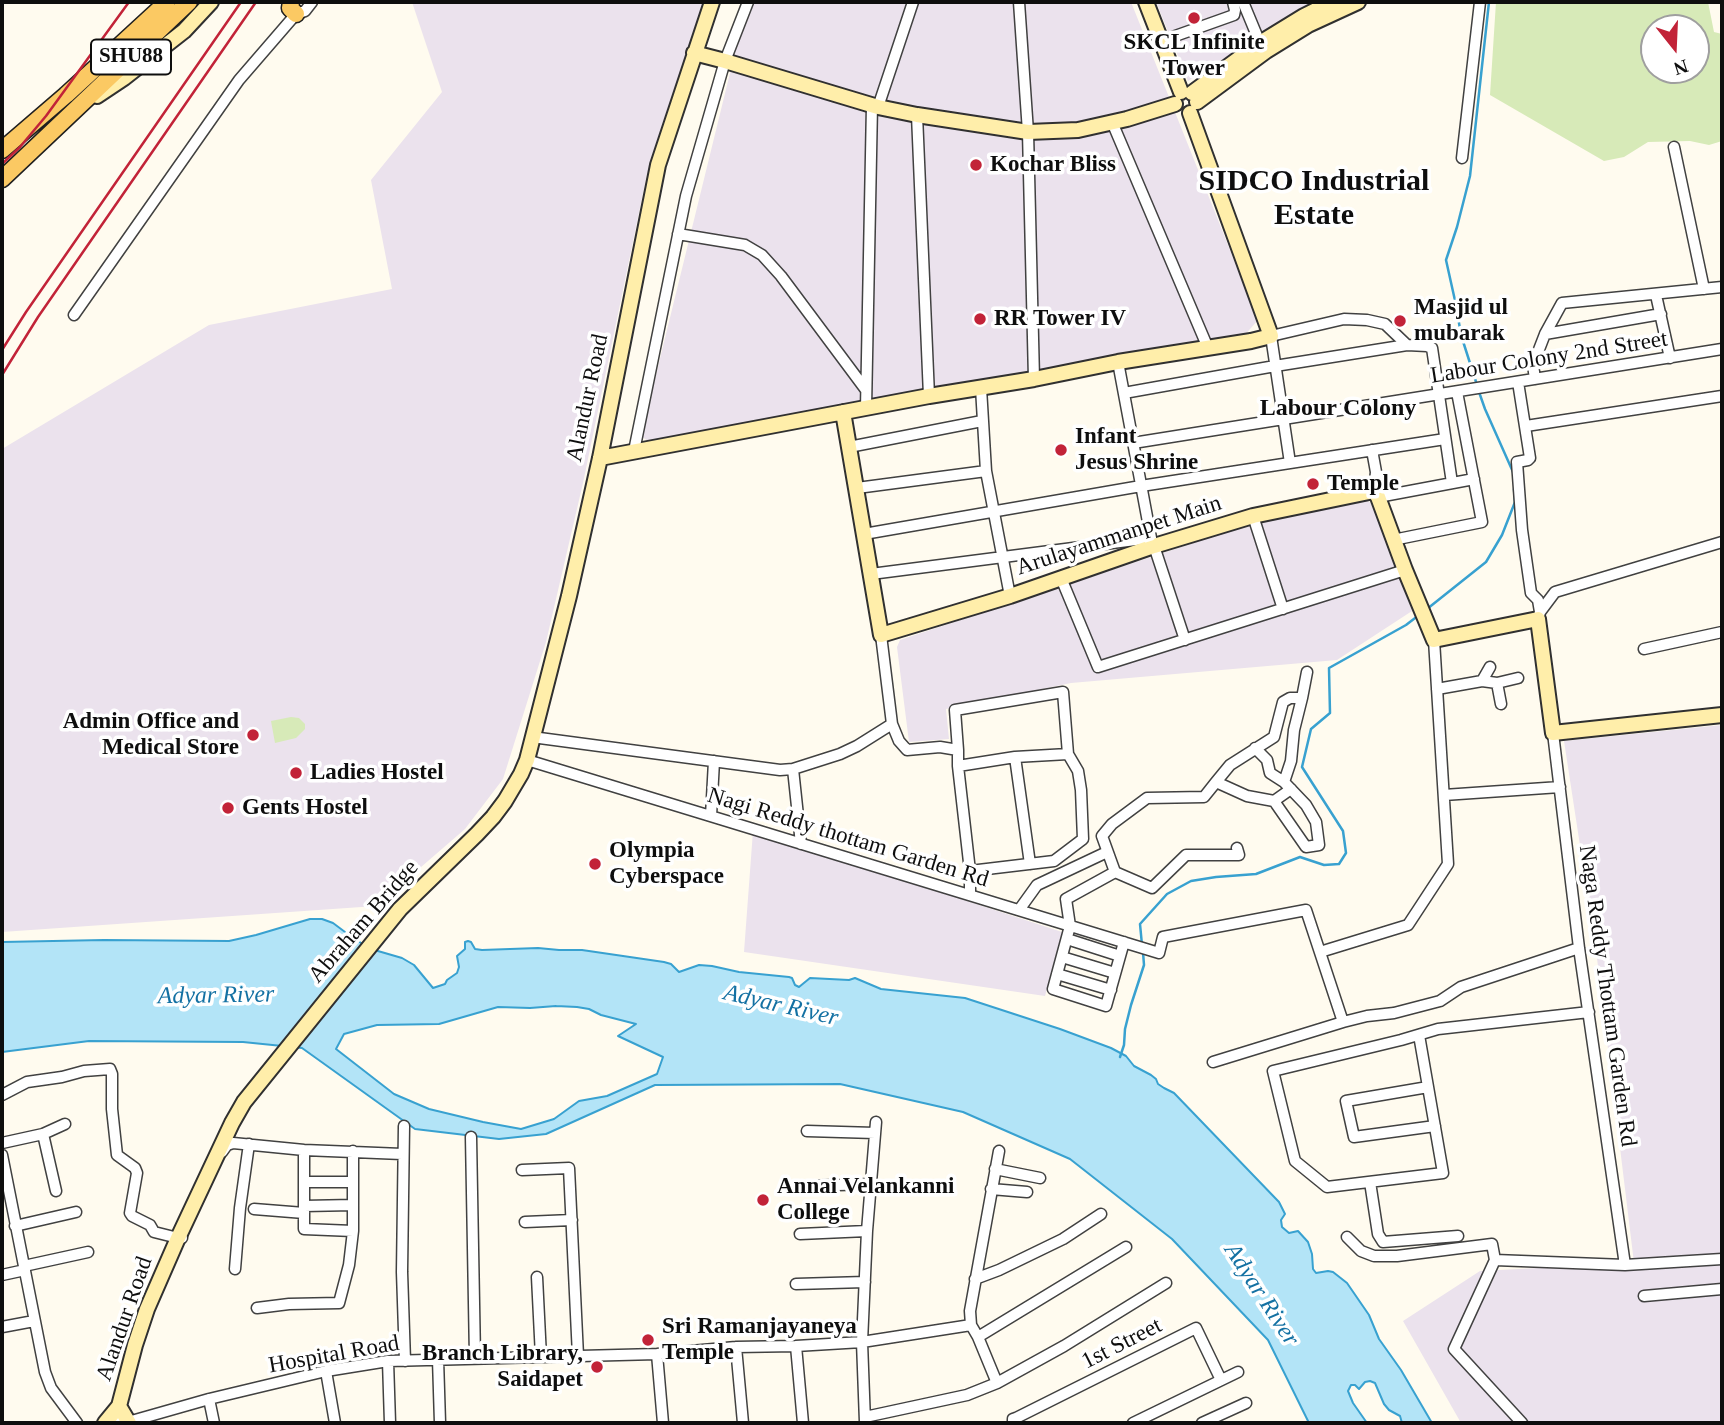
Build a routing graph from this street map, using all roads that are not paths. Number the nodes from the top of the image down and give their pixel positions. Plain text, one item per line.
1 (167, 2) edge
2 (189, 2) edge
3 (211, 2) edge
4 (312, 2) edge
5 (712, 2) edge
6 (748, 2) edge
7 (913, 2) edge
8 (1019, 2) edge
9 (1233, 2) edge
10 (1243, 2) edge
11 (1358, 2) edge
12 (1480, 2) edge
13 (1326, 3) edge
14 (1151, 4) edge
15 (156, 8) edge
16 (293, 8) edge
17 (1306, 20) junction
18 (1161, 41) junction
19 (1260, 43) junction
20 (694, 53) junction
21 (726, 61) junction
22 (1187, 101) junction
23 (875, 106) junction
24 (74, 112) junction
25 (918, 115) junction
26 (1112, 122) junction
27 (1028, 132) junction
28 (1674, 147) dead end
29 (2, 150) edge
30 (1462, 158) dead end
31 (2, 179) edge
32 (678, 234) junction
33 (1722, 287) edge
34 (1704, 289) junction
35 (1656, 295) junction
36 (1661, 314) junction
37 (74, 316) dead end
38 (1545, 334) junction
39 (1271, 336) junction
40 (1407, 345) junction
41 (1208, 348) junction
42 (1722, 349) edge
43 (1670, 358) junction
44 (1118, 362) junction
45 (1275, 366) junction
46 (1034, 379) junction
47 (1535, 379) junction
48 (1518, 382) junction
49 (981, 388) junction
50 (866, 390) junction
51 (1457, 392) junction
52 (1124, 393) junction
53 (1438, 395) junction
54 (929, 396) junction
55 (1722, 396) edge
56 (866, 408) junction
57 (843, 412) junction
58 (1284, 419) junction
59 (982, 421) junction
60 (1526, 426) junction
61 (1445, 439) junction
62 (1133, 443) junction
63 (849, 447) junction
64 (1372, 450) junction
65 (634, 451) junction
66 (600, 458) junction
67 (1290, 463) junction
68 (986, 471) junction
69 (1474, 479) junction
70 (1452, 483) junction
71 (1142, 486) junction
72 (857, 488) junction
73 (1376, 494) junction
74 (993, 511) junction
75 (1253, 516) junction
76 (864, 534) junction
77 (1393, 540) junction
78 (1722, 541) edge
79 (1152, 542) junction
80 (1002, 557) junction
81 (1405, 570) junction
82 (871, 574) junction
83 (1061, 578) junction
84 (1010, 596) junction
85 (1283, 609) junction
86 (1539, 616) junction
87 (1722, 632) edge
88 (881, 635) junction
89 (1185, 640) junction
90 (1434, 640) junction
91 (1644, 649) dead end
92 (1490, 667) dead end
93 (1307, 671) dead end
94 (1518, 678) dead end
95 (1482, 681) junction
96 (1497, 683) junction
97 (1437, 689) junction
98 (1302, 698) junction
99 (1501, 704) dead end
100 (1722, 715) edge
101 (892, 724) junction
102 (1553, 733) junction
103 (532, 737) junction
104 (1255, 748) junction
105 (958, 750) junction
106 (1068, 754) junction
107 (1015, 757) junction
108 (527, 760) junction
109 (714, 761) junction
110 (958, 766) junction
111 (793, 769) junction
112 (1216, 782) junction
113 (1288, 786) junction
114 (1560, 787) junction
115 (1444, 795) junction
116 (505, 801) joint
117 (1274, 801) junction
118 (711, 816) junction
119 (802, 844) junction
120 (1237, 848) dead end
121 (1107, 852) junction
122 (1030, 864) junction
123 (970, 871) junction
124 (1115, 872) junction
125 (970, 895) junction
126 (1019, 910) junction
127 (1070, 926) junction
128 (1067, 939) junction
129 (1124, 942) junction
130 (1579, 947) junction
131 (1320, 952) junction
132 (1120, 956) junction
133 (1062, 957) junction
134 (1115, 973) junction
135 (1058, 974) junction
136 (1111, 990) junction
137 (1589, 1013) junction
138 (1343, 1022) junction
139 (1419, 1035) junction
140 (1213, 1062) dead end
141 (1428, 1087) junction
142 (2, 1095) edge
143 (876, 1122) dead end
144 (65, 1125) dead end
145 (404, 1126) dead end
146 (1435, 1126) junction
147 (807, 1131) dead end
148 (876, 1133) junction
149 (43, 1134) junction
150 (471, 1137) dead end
151 (2, 1143) edge
152 (249, 1144) junction
153 (304, 1150) junction
154 (353, 1151) junction
155 (999, 1151) dead end
156 (402, 1153) junction
157 (2, 1161) edge
158 (995, 1169) junction
159 (522, 1170) dead end
160 (1040, 1178) dead end
161 (304, 1182) junction
162 (353, 1182) junction
163 (1370, 1182) junction
164 (872, 1184) junction
165 (804, 1186) dead end
166 (991, 1189) junction
167 (56, 1191) dead end
168 (1027, 1192) dead end
169 (353, 1205) junction
170 (254, 1209) dead end
171 (304, 1210) junction
172 (76, 1212) dead end
173 (7, 1213) edge
174 (1101, 1214) dead end
175 (572, 1220) junction
176 (525, 1222) dead end
177 (15, 1227) junction
178 (353, 1231) junction
179 (867, 1231) junction
180 (181, 1232) junction
181 (800, 1234) dead end
182 (1458, 1236) dead end
183 (1347, 1237) dead end
184 (1126, 1247) dead end
185 (88, 1252) dead end
186 (1722, 1259) edge
187 (1495, 1260) junction
188 (1625, 1265) junction
189 (24, 1268) junction
190 (235, 1269) dead end
191 (2, 1275) edge
192 (537, 1276) dead end
193 (975, 1279) junction
194 (864, 1282) junction
195 (1166, 1283) dead end
196 (796, 1284) dead end
197 (1722, 1289) edge
198 (1644, 1296) dead end
199 (257, 1308) dead end
200 (1191, 1318) dead end
201 (34, 1321) junction
202 (971, 1325) junction
203 (2, 1327) edge
204 (1196, 1328) junction
205 (978, 1337) junction
206 (862, 1342) junction
207 (796, 1346) junction
208 (736, 1347) junction
209 (657, 1354) junction
210 (578, 1356) junction
211 (541, 1357) junction
212 (475, 1358) junction
213 (438, 1359) junction
214 (388, 1361) junction
215 (405, 1361) junction
216 (326, 1371) junction
217 (1238, 1372) dead end
218 (1221, 1380) junction
219 (998, 1383) junction
220 (209, 1399) junction
221 (1247, 1403) dead end
222 (119, 1406) junction
223 (865, 1420) edge
224 (1013, 1421) edge
225 (78, 1423) edge
226 (106, 1423) edge
227 (129, 1423) edge
228 (214, 1423) edge
229 (335, 1423) edge
230 (390, 1423) edge
231 (440, 1423) edge
232 (663, 1423) edge
233 (743, 1423) edge
234 (803, 1423) edge
235 (1133, 1423) edge
236 (1202, 1423) edge
237 (1522, 1423) edge

1 - 15 main road, SHU88
2 - 24 main road, SHU88
3 - 24 main road
4 - 16 street
5 - 20 main road, Alandur Road
6 - 21 street
7 - 23 street
8 - 27 street
9 - 18 street
10 - 19 street
11 - 17 main road
12 - 30 street
13 - 17 main road
14 - 18 main road
15 - 29 main road, SHU88
16 - 37 street
17 - 19 main road
17 - 22 main road
18 - 22 main road
19 - 22 main road
20 - 21 main road
20 - 66 main road, Alandur Road
21 - 23 main road
21 - 32 street
22 - 26 main road
22 - 39 main road
23 - 25 main road
23 - 50 street
24 - 31 main road, SHU88
25 - 27 main road
25 - 54 street
26 - 27 main road
26 - 41 street
27 - 46 street
28 - 34 street
32 - 50 street
32 - 65 street
33 - 34 street
34 - 35 street
35 - 36 street
35 - 38 street
36 - 38 street
36 - 43 street
38 - 47 street
39 - 40 street
39 - 41 main road
39 - 45 street
40 - 45 street
40 - 53 street
41 - 44 main road
42 - 43 street, Labour Colony 2nd Street
43 - 47 street, Labour Colony 2nd Street
44 - 46 main road
44 - 52 street
45 - 52 street
45 - 58 street
46 - 49 main road
47 - 48 street, Labour Colony 2nd Street
48 - 51 street, Labour Colony 2nd Street
48 - 60 street
49 - 54 main road
49 - 59 street
50 - 56 street
51 - 53 street, Labour Colony 2nd Street
51 - 69 street
52 - 62 street
53 - 58 street, Labour Colony 2nd Street
53 - 61 street
54 - 56 main road
55 - 60 street
56 - 57 main road
57 - 63 main road
57 - 65 main road
58 - 62 street, Labour Colony 2nd Street
58 - 67 street
59 - 63 street
59 - 68 street
60 - 86 street
61 - 64 street
61 - 70 street
62 - 71 street
63 - 72 main road
64 - 67 street
64 - 73 street
65 - 66 main road
66 - 103 main road, Alandur Road
67 - 71 street
68 - 72 street
68 - 74 street
69 - 70 street
69 - 77 street
70 - 73 street
71 - 74 street
71 - 79 street
72 - 76 main road
73 - 75 main road, Arulayammanpet Main
73 - 77 main road
74 - 76 street
74 - 80 street
75 - 79 main road, Arulayammanpet Main
75 - 85 street
76 - 82 main road
77 - 81 main road
78 - 86 street
79 - 80 street
79 - 83 main road, Arulayammanpet Main
79 - 89 street
80 - 82 street
80 - 84 street
81 - 85 street
81 - 90 main road
82 - 88 main road
83 - 84 main road, Arulayammanpet Main
83 - 89 street
84 - 88 main road, Arulayammanpet Main
85 - 89 street
86 - 90 main road
86 - 102 main road
87 - 91 street
88 - 101 street
90 - 97 street
92 - 95 street
93 - 98 street
94 - 96 street
95 - 96 street
95 - 97 street
96 - 99 street
97 - 115 street
98 - 104 street
98 - 113 street
100 - 102 main road
101 - 105 street
101 - 111 street
102 - 114 street, Naga Reddy Thottam Garden Rd
103 - 108 main road, Alandur Road
103 - 109 street
104 - 112 street
104 - 113 street
105 - 106 street
105 - 110 street
106 - 107 street
106 - 122 street
107 - 110 street
107 - 122 street
108 - 116 main road, Alandur Road
108 - 118 street, Nagi Reddy thottam Garden Rd
109 - 111 street
109 - 118 street
110 - 123 street
111 - 119 street
112 - 117 street
112 - 121 street
113 - 117 street
113 - 117 street
114 - 115 street
114 - 130 street, Naga Reddy Thottam Garden Rd
115 - 131 street
116 - 180 main road, Abraham Bridge
118 - 119 street, Nagi Reddy thottam Garden Rd
119 - 125 street, Nagi Reddy thottam Garden Rd
120 - 124 street
121 - 124 street
121 - 126 street
122 - 123 street
123 - 125 street
124 - 127 street
125 - 126 street, Nagi Reddy thottam Garden Rd
126 - 127 street, Nagi Reddy thottam Garden Rd
127 - 128 street
127 - 129 street, Nagi Reddy thottam Garden Rd
128 - 132 street
128 - 133 street
129 - 131 street, Nagi Reddy thottam Garden Rd
129 - 132 street
130 - 137 street, Naga Reddy Thottam Garden Rd
130 - 138 street
131 - 138 street
132 - 134 street
133 - 134 street
133 - 135 street
134 - 136 street
135 - 136 street
135 - 136 street
137 - 139 street
137 - 188 street, Naga Reddy Thottam Garden Rd
138 - 140 street
139 - 141 street
139 - 163 street
141 - 146 street
141 - 146 street
142 - 180 street
143 - 148 street
144 - 149 street
145 - 156 street
146 - 163 street
147 - 148 street
148 - 164 street
149 - 151 street
149 - 167 street
150 - 212 street
152 - 153 street
152 - 180 street
152 - 190 street
153 - 154 street
153 - 161 street
154 - 156 street
154 - 162 street
155 - 158 street
156 - 215 street
157 - 173 street
158 - 160 street
158 - 166 street
159 - 175 street
161 - 162 street
161 - 171 street
162 - 169 street
163 - 182 street
164 - 165 street
164 - 179 street
166 - 168 street
166 - 193 street
169 - 171 street
169 - 178 street
170 - 171 street
171 - 178 street
172 - 177 street
173 - 177 street
174 - 193 street
175 - 176 street
175 - 210 street
177 - 189 street
178 - 199 street
179 - 181 street
179 - 194 street
180 - 222 main road, Alandur Road
183 - 187 street
184 - 205 street
185 - 189 street
186 - 188 street
187 - 188 street
187 - 237 street
189 - 191 street
189 - 201 street
192 - 211 street
193 - 202 street
194 - 196 street
194 - 206 street
195 - 219 street
197 - 198 street
200 - 204 street
201 - 203 street
201 - 225 street
202 - 205 street
202 - 206 street, Hospital Road
204 - 218 street, 1st Street
204 - 224 street, 1st Street
205 - 219 street
206 - 207 street, Hospital Road
206 - 223 street
207 - 208 street, Hospital Road
207 - 234 street
208 - 209 street, Hospital Road
208 - 233 street
209 - 210 street, Hospital Road
209 - 232 street
210 - 211 street, Hospital Road
211 - 212 street, Hospital Road
212 - 213 street, Hospital Road
213 - 215 street, Hospital Road
213 - 231 street
214 - 215 street, Hospital Road
214 - 216 street, Hospital Road
214 - 230 street
216 - 220 street, Hospital Road
216 - 229 street
217 - 218 street
218 - 235 street
219 - 223 street
220 - 227 street, Hospital Road
220 - 228 street
221 - 236 street
222 - 226 main road, Alandur Road
222 - 227 main road
226 - 227 street, Hospital Road

